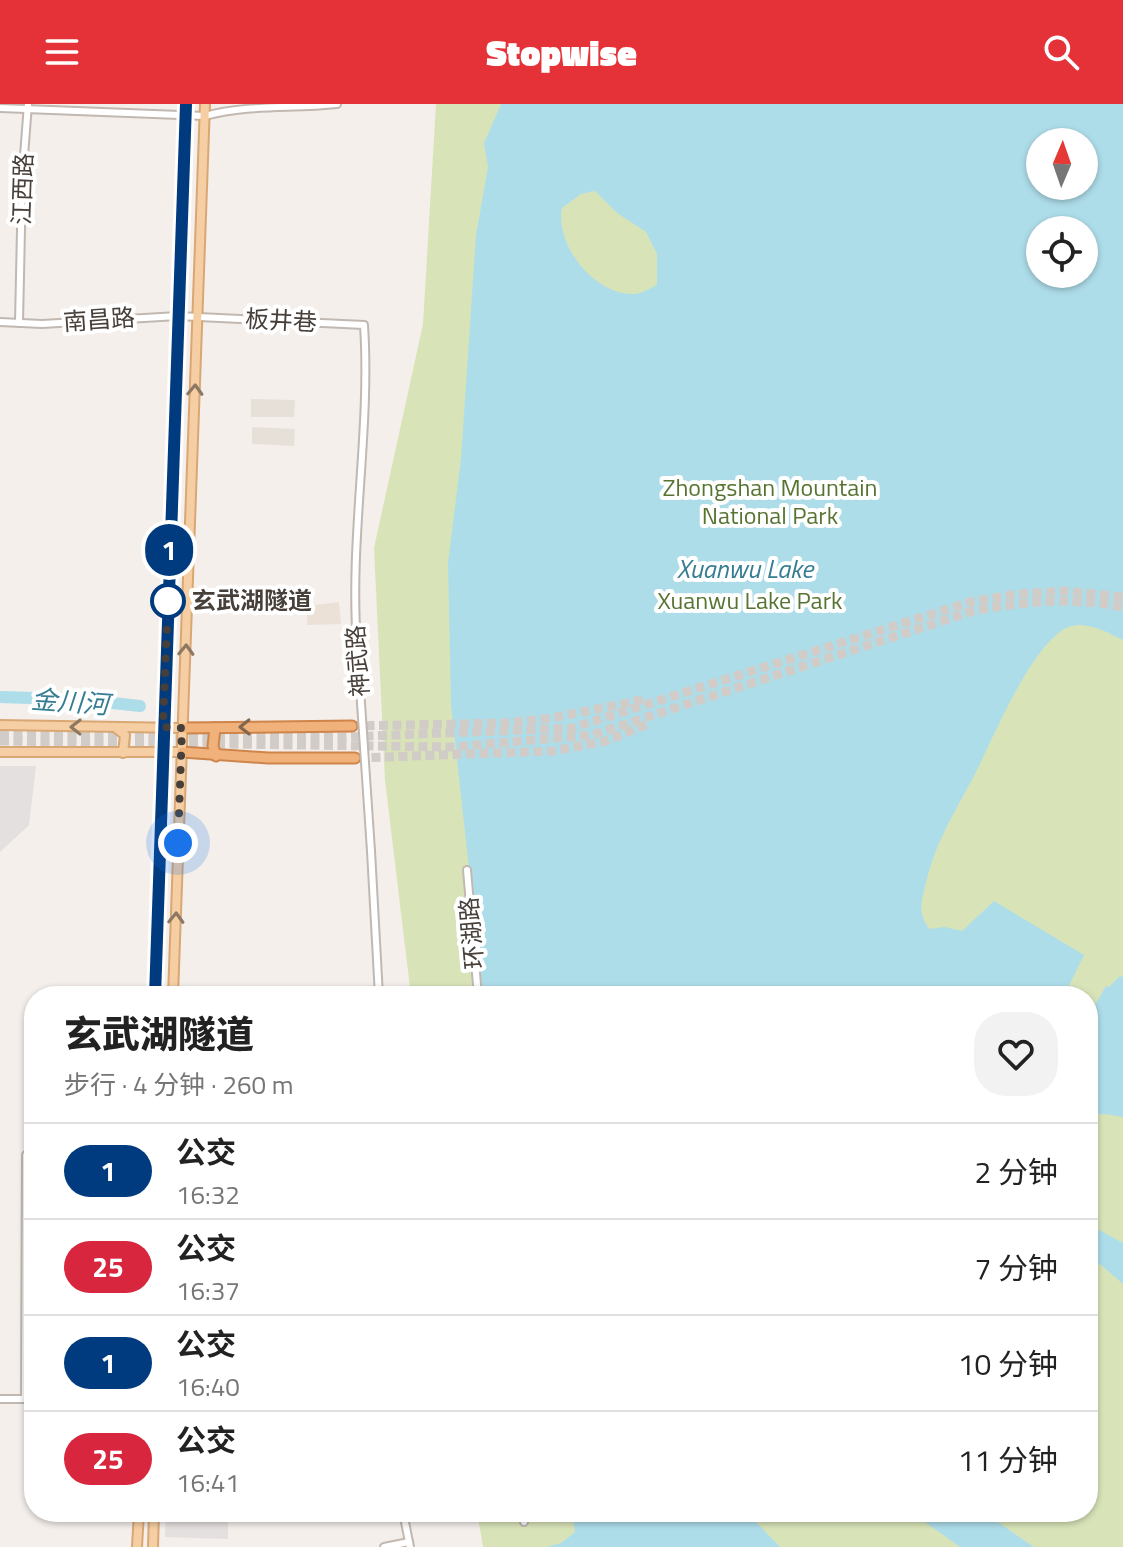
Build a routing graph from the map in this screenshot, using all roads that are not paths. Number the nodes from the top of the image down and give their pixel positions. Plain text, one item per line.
1 (186, 104) edge
2 (205, 104) edge
3 (337, 104) edge
4 (28, 107) edge
5 (0, 108) edge
6 (185, 116) junction
7 (205, 116) junction
8 (178, 316) junction
9 (197, 317) junction
10 (0, 322) edge
11 (19, 323) junction
12 (364, 325) joint
13 (0, 725) edge
14 (352, 726) tunnel mouth
15 (163, 727) junction
16 (116, 728) junction
17 (182, 728) junction
18 (215, 728) junction
19 (0, 752) edge
20 (163, 752) junction
21 (182, 752) junction
22 (123, 753) junction
23 (216, 756) junction
24 (355, 758) tunnel mouth
25 (467, 870) dead end
26 (155, 986) edge
27 (173, 986) edge
28 (378, 986) edge
29 (477, 986) edge
30 (0, 1399) edge
31 (24, 1399) edge
32 (138, 1522) edge
33 (154, 1522) edge
34 (405, 1522) edge
35 (410, 1544) edge
36 (137, 1547) edge
37 (153, 1547) edge
38 (384, 1547) edge

1 - 6 main road
2 - 7 main road
3 - 7 street
4 - 5 street
4 - 6 street
4 - 11 street, 江西路
6 - 7 street
6 - 8 main road
7 - 9 main road
8 - 9 street, 南昌路
8 - 11 street, 南昌路
8 - 15 main road
9 - 12 street, 板井巷
17 -> 9 main road
10 - 11 street, 南昌路
12 - 28 street, 神武路, bridge
16 -> 13 main road
14 -> 18 highway
15 - 16 main road
15 - 17 main road
15 - 20 main road
16 - 22 main road
17 - 18 highway
17 - 21 main road
18 - 23 highway
19 - 22 main road
20 - 21 main road
20 - 22 main road
20 - 26 main road
21 - 23 highway
27 -> 21 main road
23 - 24 highway
25 - 29 street, 环湖路
30 - 31 street
32 - 36 main road
33 - 37 main road
34 - 35 street
35 - 38 street

